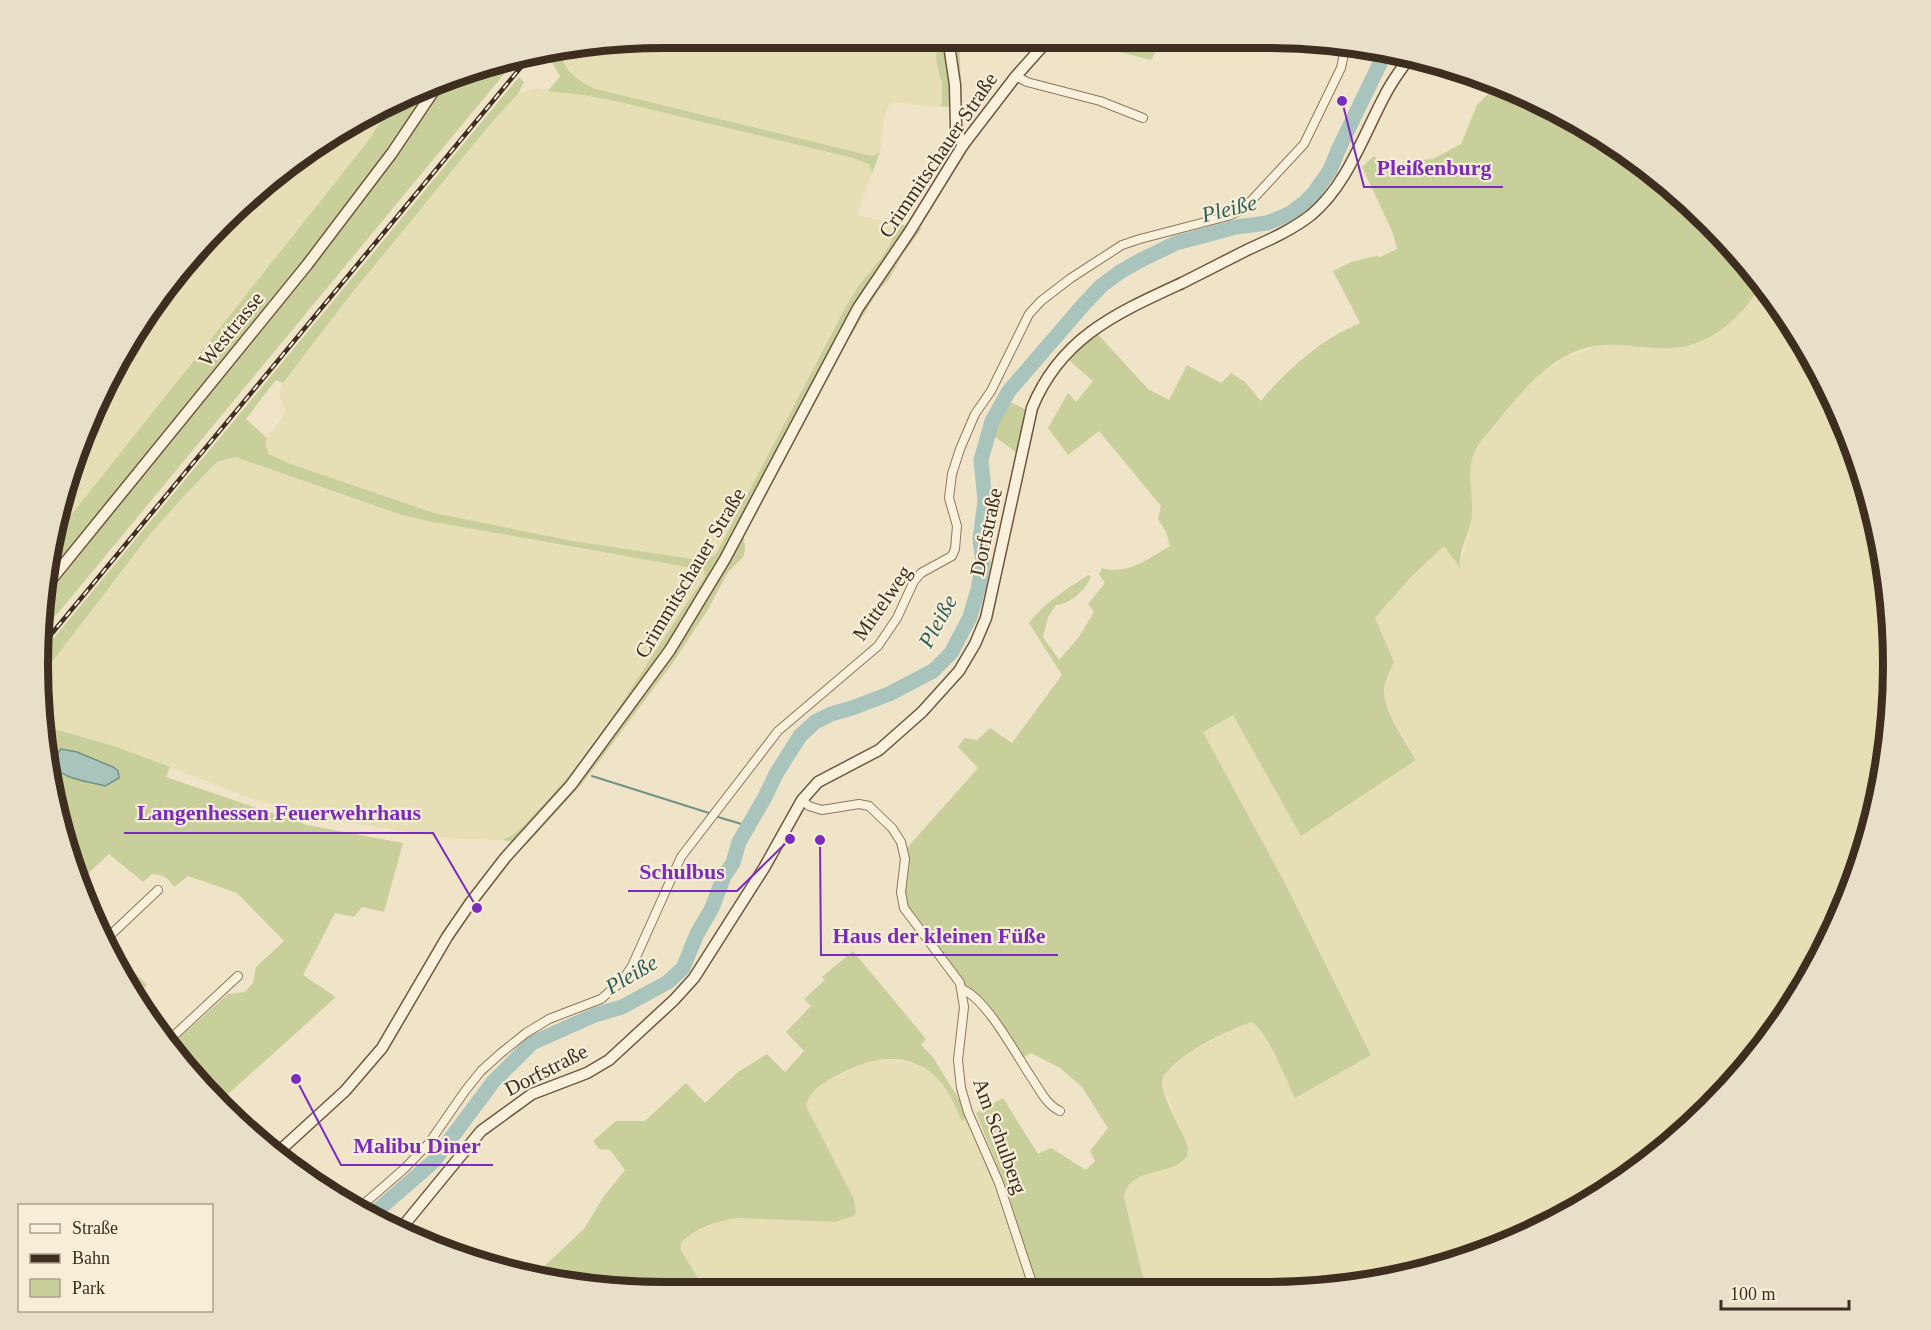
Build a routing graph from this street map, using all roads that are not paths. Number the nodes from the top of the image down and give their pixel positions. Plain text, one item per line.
1 (949, 48) edge
2 (1041, 48) edge
3 (1344, 53) edge
4 (1405, 64) edge
5 (1016, 76) junction
6 (432, 94) edge
7 (1143, 118) dead end
8 (963, 145) junction
9 (54, 576) edge
10 (802, 800) junction
11 (158, 890) dead end
12 (111, 935) edge
13 (238, 976) dead end
14 (962, 989) junction
15 (173, 1037) edge
16 (1060, 1111) dead end
17 (282, 1148) edge
18 (364, 1203) edge
19 (405, 1224) edge
20 (1031, 1282) edge

1 - 8 street
2 - 5 street, Crimmitschauer Straße
3 - 18 street, Mittelweg
4 - 10 street, Dorfstraße
5 - 7 street
5 - 8 street, Crimmitschauer Straße
6 - 9 street, Westtrasse
8 - 17 street, Crimmitschauer Straße
10 - 14 street, Am Schulberg
10 - 19 street, Dorfstraße
11 - 12 street
13 - 15 street
14 - 16 street, Am Schulberg
14 - 20 street, Am Schulberg

